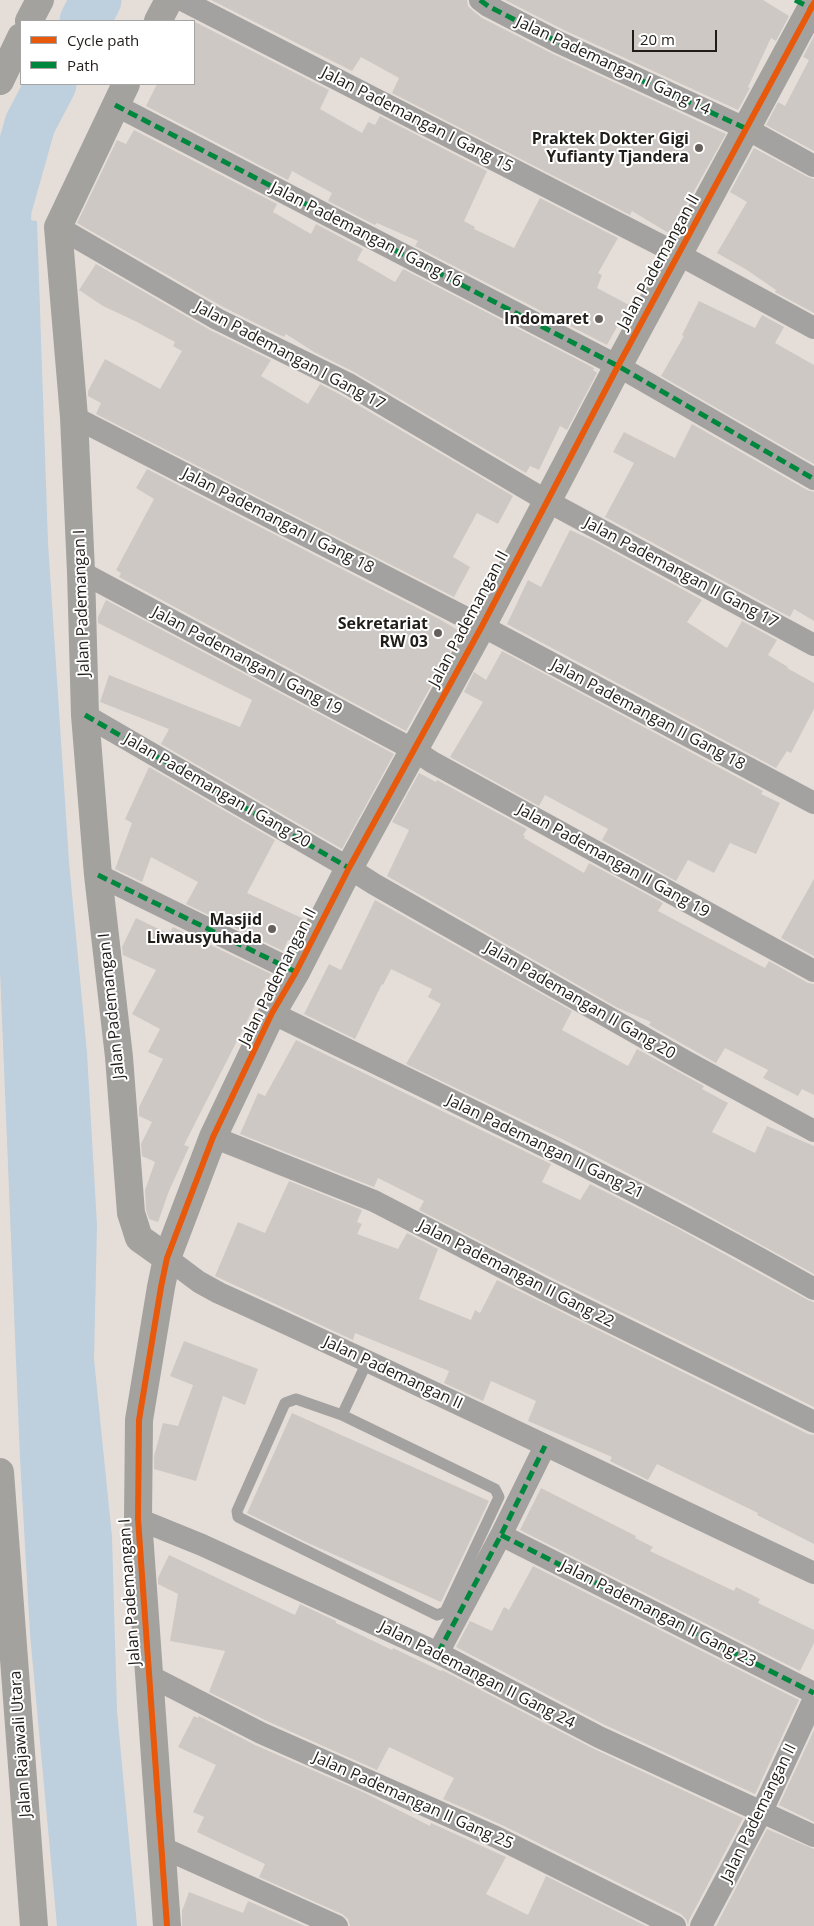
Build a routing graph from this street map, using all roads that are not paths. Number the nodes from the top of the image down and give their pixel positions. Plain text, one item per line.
1 (40, 0) edge
2 (169, 0) edge
3 (182, 0) edge
4 (480, 0) edge
5 (809, 5) edge
6 (30, 20) edge
7 (159, 20) edge
8 (20, 39) edge
9 (0, 81) edge
10 (120, 94) edge
11 (747, 129) junction
12 (814, 166) edge
13 (58, 227) junction
14 (678, 254) junction
15 (814, 328) edge
16 (627, 371) junction
17 (74, 417) junction
18 (814, 480) edge
19 (547, 501) junction
20 (81, 572) junction
21 (482, 626) junction
22 (814, 645) edge
23 (85, 715) junction
24 (414, 750) junction
25 (814, 804) edge
26 (349, 868) junction
27 (98, 875) junction
28 (814, 971) edge
29 (296, 972) junction
30 (272, 1013) junction
31 (814, 1131) edge
32 (213, 1137) junction
33 (164, 1271) junction
34 (814, 1289) edge
35 (365, 1366) junction
36 (342, 1415) junction
37 (814, 1422) edge
38 (545, 1446) junction
39 (0, 1472) edge
40 (138, 1520) junction
41 (501, 1535) junction
42 (814, 1573) edge
43 (5, 1615) edge
44 (438, 1653) junction
45 (150, 1676) junction
46 (814, 1693) edge
47 (814, 1699) edge
48 (762, 1811) junction
49 (814, 1836) edge
50 (161, 1846) junction
51 (34, 1926) edge
52 (167, 1926) edge
53 (337, 1926) edge
54 (675, 1926) edge
55 (701, 1926) edge

1 - 6 street
2 - 7 street
3 - 14 street, Jalan Pademangan I Gang 15
4 - 11 street, Jalan Pademangan I Gang 14
5 - 11 street, Jalan Pademangan II
8 - 9 street
10 - 13 street, Jalan Pademangan I
10 - 16 street, Jalan Pademangan I Gang 16
11 - 12 street, Jalan Pademangan I Gang 14
11 - 14 street, Jalan Pademangan II
13 - 17 street, Jalan Pademangan I
13 - 19 street, Jalan Pademangan I Gang 17
14 - 15 street, Jalan Pademangan I Gang 15
14 - 16 street, Jalan Pademangan II
16 - 18 street, Jalan Pademangan I Gang 16
16 - 19 street, Jalan Pademangan II
17 - 20 street, Jalan Pademangan I
17 - 21 street, Jalan Pademangan I Gang 18
19 - 21 street, Jalan Pademangan II
19 - 22 street, Jalan Pademangan II Gang 17
20 - 23 street, Jalan Pademangan I
20 - 24 street, Jalan Pademangan I Gang 19
21 - 24 street, Jalan Pademangan II
21 - 25 street, Jalan Pademangan II Gang 18
23 - 26 street, Jalan Pademangan I Gang 20
23 - 27 street, Jalan Pademangan I
24 - 26 street, Jalan Pademangan II
24 - 28 street, Jalan Pademangan II Gang 19
26 - 29 street, Jalan Pademangan II
26 - 31 street, Jalan Pademangan II Gang 20
27 - 29 street
27 - 33 street, Jalan Pademangan I
29 - 30 street, Jalan Pademangan II
30 - 32 street, Jalan Pademangan II
30 - 34 street, Jalan Pademangan II Gang 21
32 - 33 street, Jalan Pademangan II
32 - 37 street, Jalan Pademangan II Gang 22
33 - 35 street, Jalan Pademangan II
33 - 40 street, Jalan Pademangan I
35 - 36 lane
35 - 38 street, Jalan Pademangan II
36 - 36 lane
38 - 41 street
38 - 42 street, Jalan Pademangan II
39 - 43 street, Jalan Rajawali Utara
40 - 44 street, Jalan Pademangan II Gang 24
40 - 45 street, Jalan Pademangan I
41 - 44 street
41 - 46 street, Jalan Pademangan II Gang 23
43 - 51 street, Jalan Rajawali Utara
44 - 48 street, Jalan Pademangan II Gang 24
45 - 50 street, Jalan Pademangan I
45 - 54 street, Jalan Pademangan II Gang 25
47 - 48 street, Jalan Pademangan II
48 - 49 street, Jalan Pademangan II Gang 24
48 - 55 street, Jalan Pademangan II
50 - 52 street, Jalan Pademangan I
50 - 53 street

